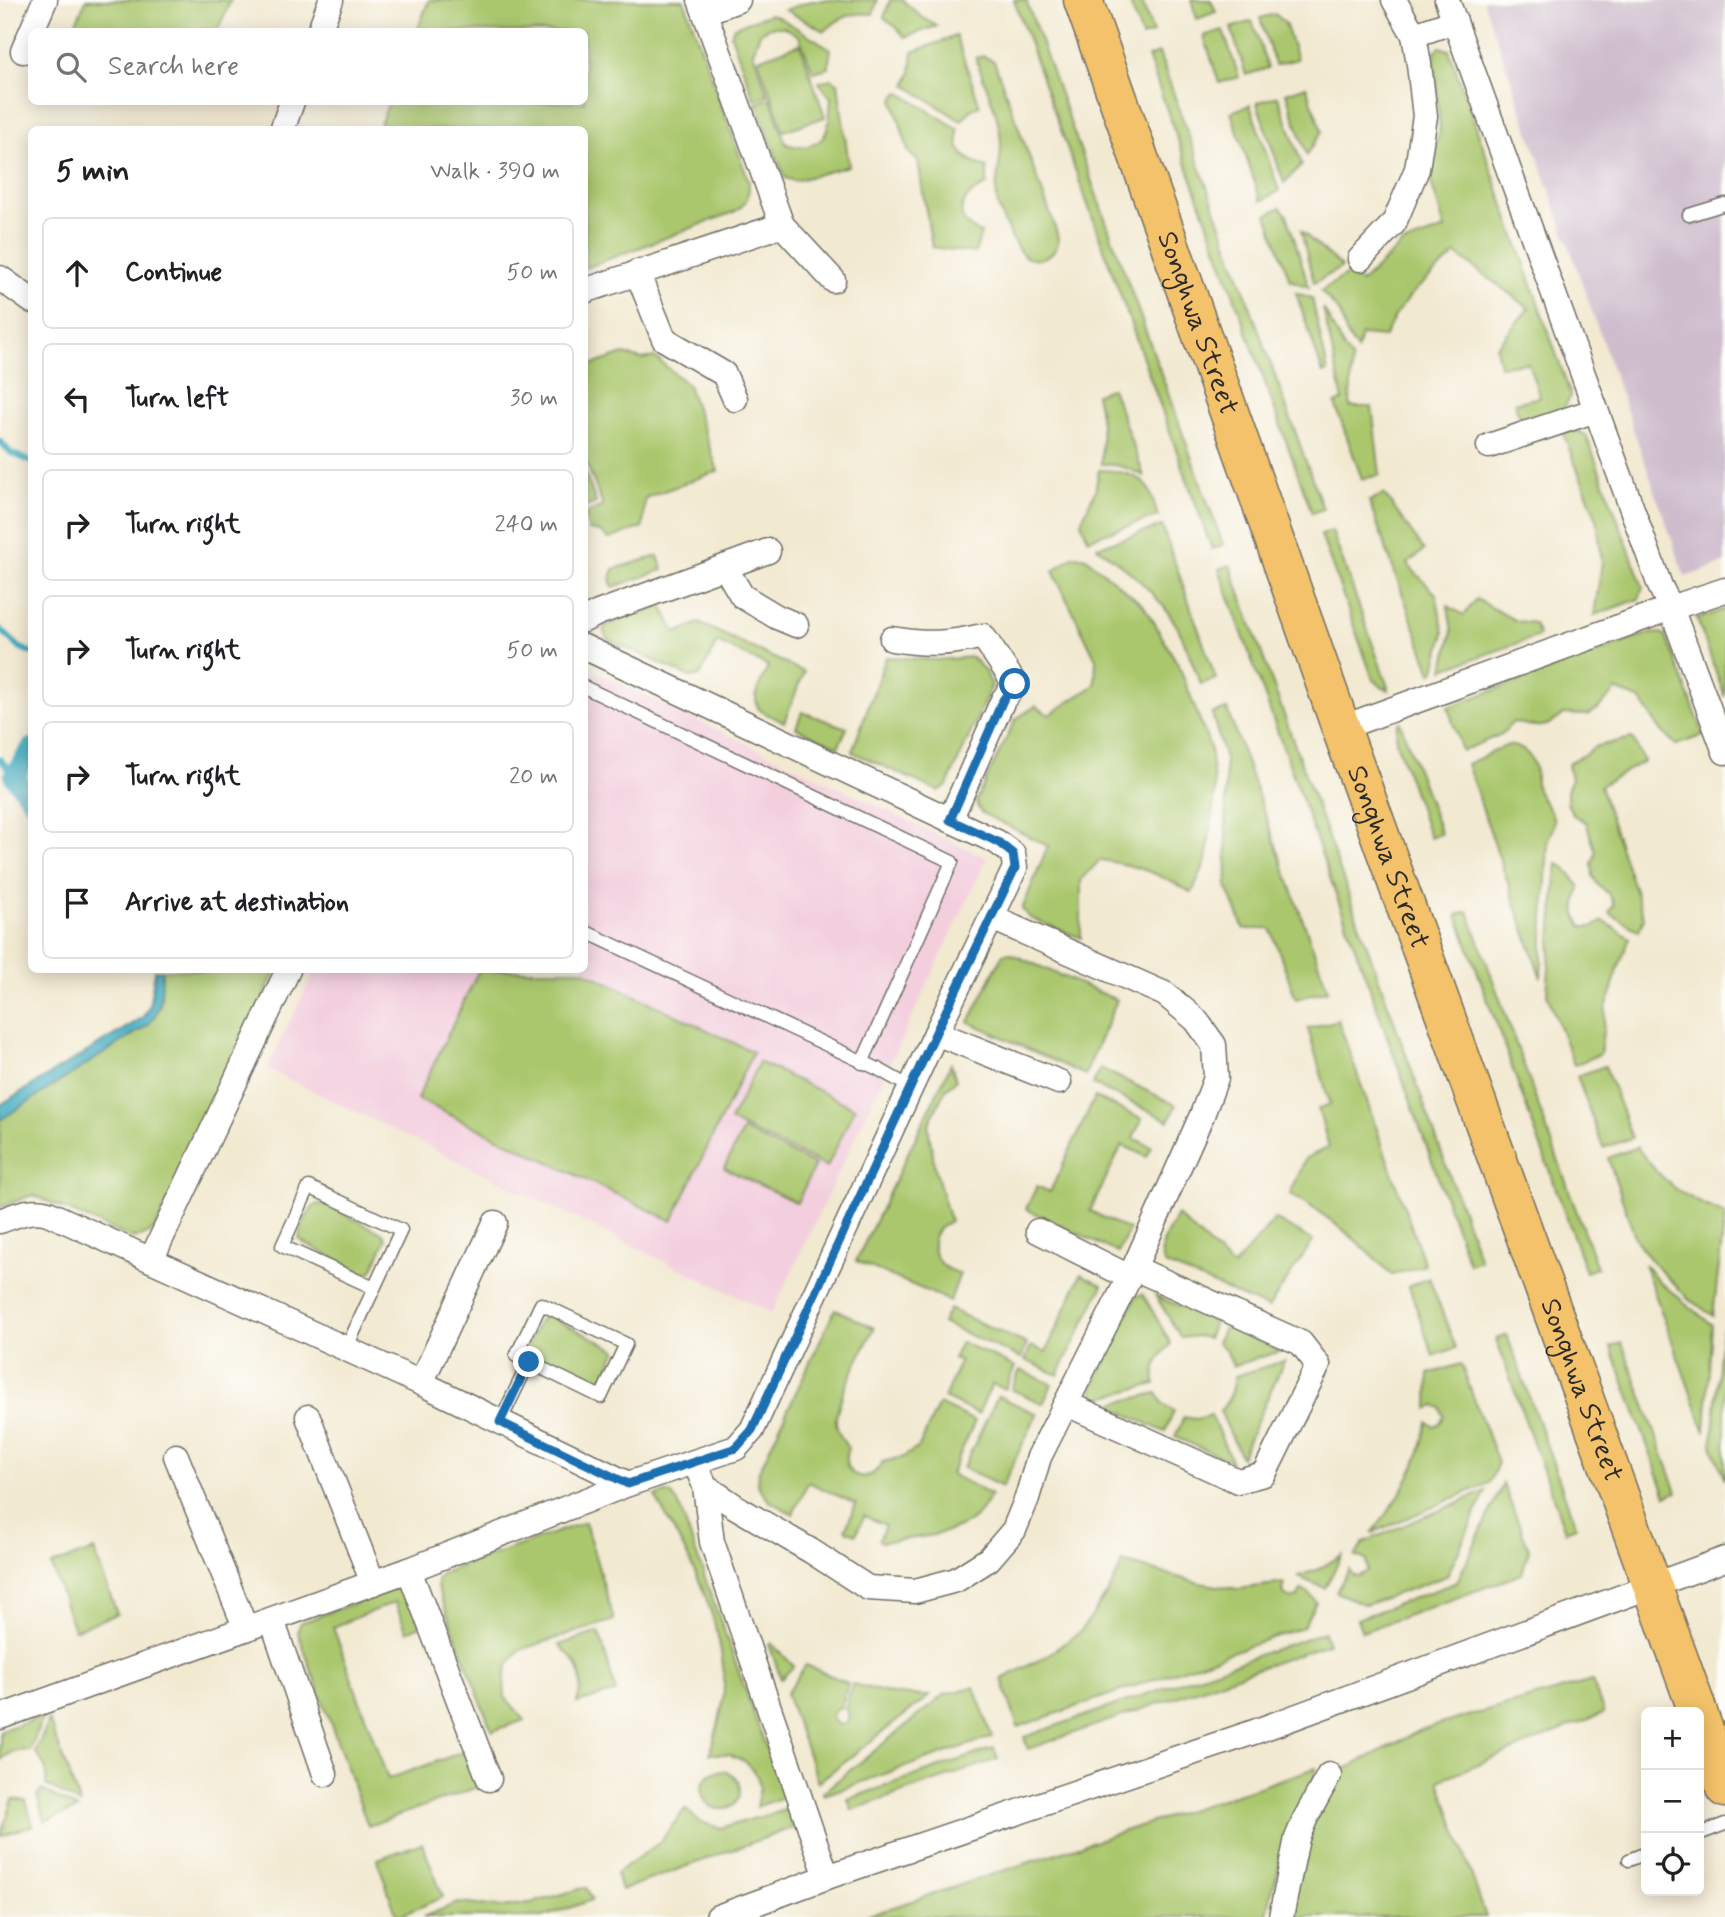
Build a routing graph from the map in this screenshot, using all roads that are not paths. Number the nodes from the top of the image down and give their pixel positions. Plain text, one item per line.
1 (45, 0) edge
2 (331, 0) edge
3 (738, 0) edge
4 (1083, 0) edge
5 (1394, 0) edge
6 (702, 6) edge
7 (1451, 11) edge
8 (33, 28) edge
9 (320, 28) edge
10 (1414, 35) junction
11 (28, 39) edge
12 (23, 51) dead end
13 (291, 105) edge
14 (283, 126) edge
15 (1725, 204) edge
16 (1689, 215) dead end
17 (782, 225) junction
18 (1360, 259) dead end
19 (638, 272) junction
20 (0, 278) edge
21 (833, 280) dead end
22 (588, 290) edge
23 (28, 298) edge
24 (735, 399) dead end
25 (1596, 410) junction
26 (1489, 446) dead end
27 (768, 551) dead end
28 (725, 567) junction
29 (1725, 590) edge
30 (1671, 608) junction
31 (588, 618) edge
32 (796, 625) dead end
33 (892, 639) dead end
34 (588, 649) edge
35 (588, 689) edge
36 (1341, 727) junction
37 (1725, 752) edge
38 (950, 820) junction
39 (992, 918) junction
40 (588, 933) edge
41 (287, 973) edge
42 (936, 1032) junction
43 (862, 1063) junction
44 (1059, 1082) dead end
45 (911, 1087) junction
46 (0, 1221) edge
47 (495, 1223) dead end
48 (1038, 1231) dead end
49 (151, 1260) junction
50 (1132, 1272) junction
51 (374, 1288) junction
52 (346, 1349) junction
53 (529, 1362) junction
54 (421, 1383) junction
55 (1067, 1404) junction
56 (307, 1416) dead end
57 (500, 1422) junction
58 (176, 1457) dead end
59 (700, 1474) junction
60 (628, 1484) junction
61 (1725, 1559) edge
62 (409, 1570) junction
63 (373, 1583) junction
64 (1651, 1585) junction
65 (272, 1620) junction
66 (246, 1629) junction
67 (1695, 1707) edge
68 (0, 1717) edge
69 (1704, 1730) edge
70 (325, 1774) dead end
71 (1329, 1775) dead end
72 (489, 1779) dead end
73 (1725, 1788) edge
74 (1725, 1824) edge
75 (1702, 1833) edge
76 (1641, 1855) edge
77 (1629, 1860) dead end
78 (827, 1877) junction
79 (718, 1917) edge
80 (1281, 1917) edge

1 - 8 street
2 - 9 street
3 - 6 street
4 - 36 main road, Songhwa Street
5 - 10 street
6 - 17 street
7 - 10 street
7 - 25 street
10 - 18 street
11 - 12 street
13 - 14 street
15 - 16 lane
17 - 19 street
17 - 21 street
19 - 22 street
19 - 24 street
20 - 23 street
25 - 26 street
25 - 30 street
27 - 28 street
28 - 31 street
28 - 32 street
29 - 30 street
30 - 36 street
30 - 37 street
33 - 38 street
34 - 38 street
35 - 43 lane
36 - 64 main road, Songhwa Street
38 - 39 street
39 - 42 street
39 - 50 street
40 - 43 lane
41 - 49 street
42 - 44 street
42 - 45 street
43 - 45 lane
45 - 59 street
46 - 49 street
47 - 54 street
48 - 50 street
49 - 52 street
50 - 55 street
50 - 55 street
51 - 51 lane
51 - 52 lane
52 - 54 street
53 - 53 lane
53 - 57 lane
54 - 57 street
55 - 59 street
56 - 63 street
57 - 60 street
58 - 66 street
59 - 60 street
59 - 78 street
60 - 62 street
61 - 64 street
62 - 63 street
62 - 72 street
63 - 65 street
64 - 67 main road, Songhwa Street
64 - 78 street
65 - 66 street
65 - 70 street
66 - 68 street
69 - 73 main road, Songhwa Street
71 - 80 street
74 - 75 lane
76 - 77 lane
78 - 79 street

